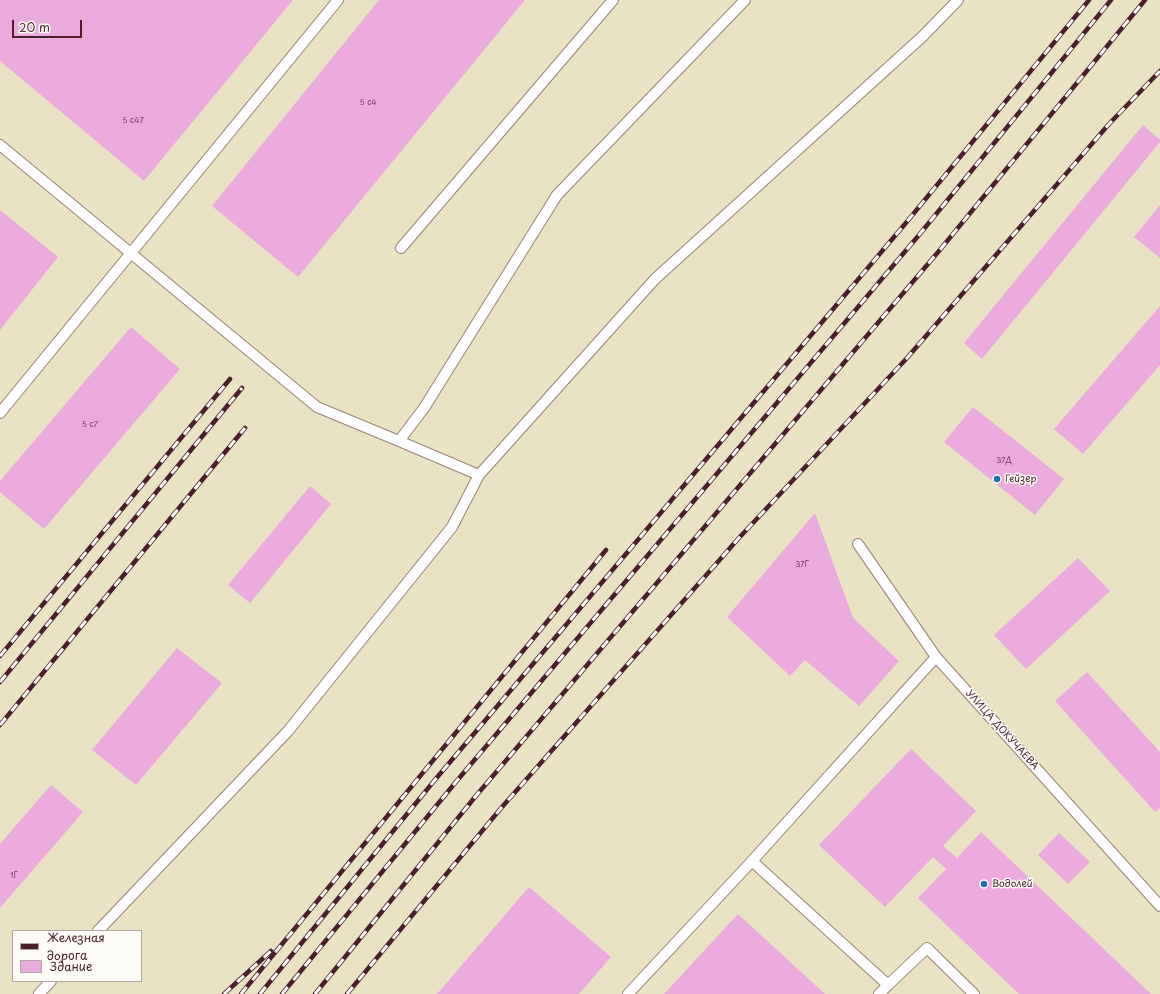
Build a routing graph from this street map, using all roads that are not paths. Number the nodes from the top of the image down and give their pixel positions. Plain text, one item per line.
1 (338, 0) edge
2 (613, 0) edge
3 (745, 0) edge
4 (958, 0) edge
5 (0, 145) edge
6 (401, 248) dead end
7 (131, 253) junction
8 (0, 413) edge
9 (399, 441) junction
10 (479, 475) junction
11 (858, 544) dead end
12 (936, 657) junction
13 (752, 861) junction
14 (1160, 906) edge
15 (99, 930) edge
16 (50, 982) edge
17 (888, 985) junction
18 (39, 994) edge
19 (628, 994) edge
20 (879, 994) edge
21 (974, 994) edge

1 - 7 lane
2 - 6 lane
3 - 9 lane
4 - 10 lane
5 - 7 lane
7 - 8 lane
7 - 9 lane
9 - 10 lane
10 - 15 lane
11 - 12 lane, УЛИЦА ДОКУЧАЕВА
12 - 13 lane
12 - 14 lane, УЛИЦА ДОКУЧАЕВА
13 - 17 lane
13 - 19 lane
16 - 18 lane
17 - 20 lane
17 - 21 lane

